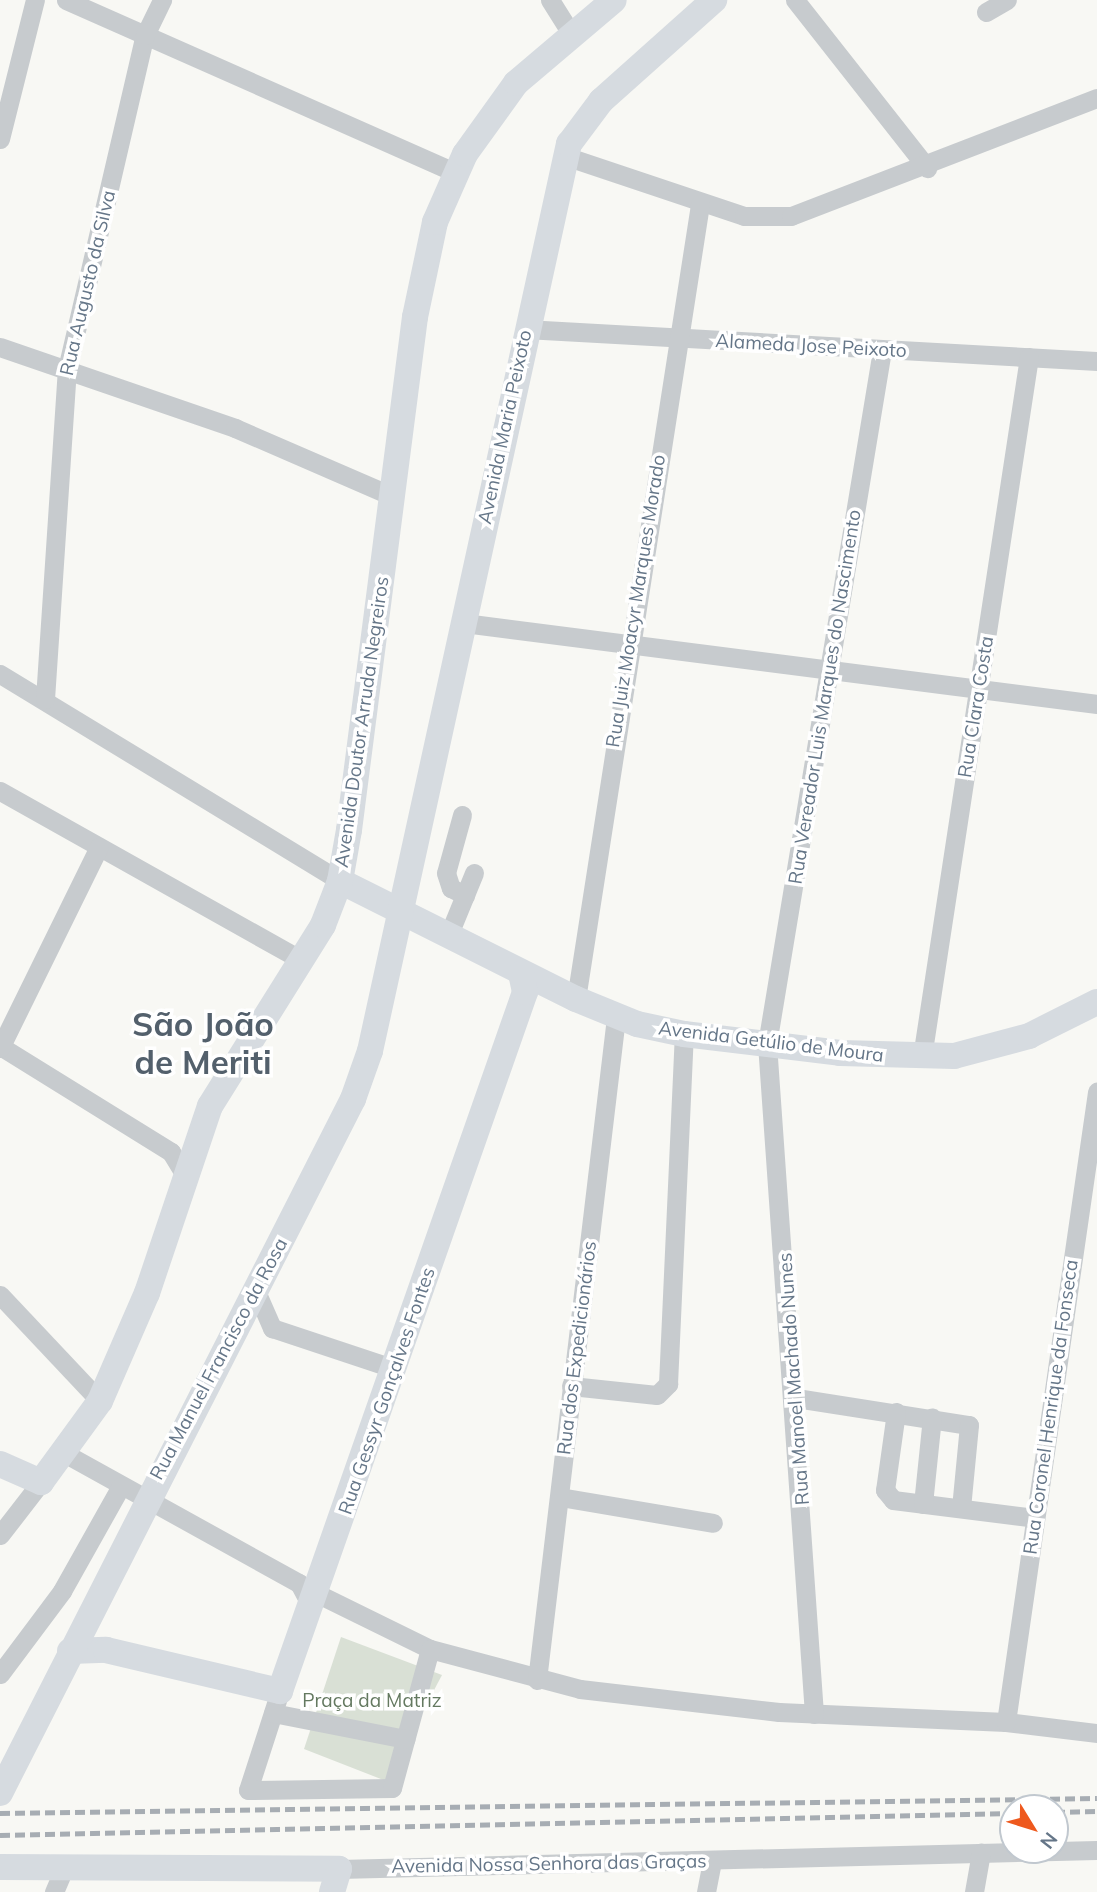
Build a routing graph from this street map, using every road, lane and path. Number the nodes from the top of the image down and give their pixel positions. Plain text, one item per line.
1 (34, 0) edge
2 (162, 0) edge
3 (550, 0) edge
4 (614, 0) edge
5 (714, 0) edge
6 (795, 0) edge
7 (1007, 0) edge
8 (69, 1) edge
9 (986, 12) dead end
10 (145, 35) junction
11 (572, 35) junction
12 (1097, 98) edge
13 (1, 134) edge
14 (565, 156) junction
15 (927, 169) junction
16 (456, 173) junction
17 (700, 204) junction
18 (525, 329) junction
19 (677, 338) junction
20 (0, 347) edge
21 (882, 350) junction
22 (1029, 357) junction
23 (1097, 361) edge
24 (67, 369) junction
25 (392, 496) junction
26 (464, 623) junction
27 (630, 640) junction
28 (830, 665) junction
29 (0, 674) edge
30 (979, 685) junction
31 (45, 699) junction
32 (1097, 704) edge
33 (0, 791) edge
34 (462, 815) dead end
35 (99, 847) junction
36 (474, 873) dead end
37 (341, 881) junction
38 (465, 895) junction
39 (402, 912) junction
40 (449, 934) junction
41 (302, 960) junction
42 (530, 983) junction
43 (576, 999) junction
44 (1097, 1002) edge
45 (616, 1017) junction
46 (684, 1034) junction
47 (767, 1044) junction
48 (0, 1047) edge
49 (922, 1057) junction
50 (1097, 1093) edge
51 (182, 1158) junction
52 (255, 1289) junction
53 (0, 1294) edge
54 (395, 1370) junction
55 (571, 1386) junction
56 (796, 1398) junction
57 (100, 1401) junction
58 (896, 1412) junction
59 (932, 1418) junction
60 (64, 1453) junction
61 (0, 1464) edge
62 (41, 1482) junction
63 (121, 1486) junction
64 (560, 1497) junction
65 (145, 1500) junction
66 (923, 1504) junction
67 (961, 1508) junction
68 (1035, 1518) junction
69 (713, 1523) dead end
70 (0, 1535) edge
71 (314, 1599) junction
72 (86, 1613) junction
73 (430, 1649) junction
74 (106, 1650) junction
75 (69, 1651) junction
76 (0, 1674) edge
77 (537, 1680) junction
78 (276, 1702) junction
79 (814, 1714) junction
80 (1006, 1722) junction
81 (1097, 1733) edge
82 (405, 1739) junction
83 (0, 1793) edge
84 (1097, 1850) edge
85 (981, 1853) junction
86 (712, 1861) junction
87 (2, 1866) edge
88 (59, 1880) edge
89 (335, 1880) edge
90 (706, 1892) edge
91 (974, 1892) edge

1 - 13 street
2 - 10 street, Rua Augusto da Silva
3 - 11 street
4 - 11 main road, Avenida Doutor Arruda Negreiros
5 - 14 main road, Avenida Maria Peixoto
6 - 15 street
7 - 9 street
8 - 10 street
10 - 16 street
10 - 24 street, Rua Augusto da Silva
11 - 16 main road, Avenida Doutor Arruda Negreiros
12 - 15 street
14 - 17 street
14 - 18 main road, Avenida Maria Peixoto
15 - 17 street
16 - 25 main road, Avenida Doutor Arruda Negreiros
17 - 19 street, Rua Juiz Moacyr Marques Morado
18 - 19 street, Alameda Jose Peixoto
18 - 26 main road, Avenida Maria Peixoto
19 - 21 street, Alameda Jose Peixoto
19 - 27 street, Rua Juiz Moacyr Marques Morado
20 - 24 street
21 - 22 street, Alameda Jose Peixoto
21 - 28 street, Rua Vereador Luis Marques do Nascimento
22 - 23 street, Alameda Jose Peixoto
22 - 30 street, Rua Clara Costa
24 - 25 street
24 - 31 street, Rua Augusto da Silva
25 - 37 main road, Avenida Doutor Arruda Negreiros
26 - 27 street
26 - 39 main road, Avenida Maria Peixoto
27 - 28 street
27 - 43 street, Rua Juiz Moacyr Marques Morado
28 - 30 street
28 - 47 street, Rua Vereador Luis Marques do Nascimento
29 - 31 street
30 - 32 street
30 - 49 street, Rua Clara Costa
31 - 37 street
33 - 35 street
34 - 38 street
35 - 41 street
35 - 48 street
36 - 38 street
37 - 39 main road, Avenida Getúlio de Moura
37 - 41 main road, Avenida Doutor Arruda Negreiros
38 - 40 street
39 - 40 main road, Avenida Getúlio de Moura
39 - 52 main road, Rua Manuel Francisco da Rosa
40 - 42 main road, Avenida Getúlio de Moura
41 - 51 main road, Avenida Doutor Arruda Negreiros
42 - 43 main road, Avenida Getúlio de Moura
42 - 54 main road, Rua Gessyr Gonçalves Fontes
43 - 45 main road, Avenida Getúlio de Moura
44 - 49 main road, Avenida Getúlio de Moura
45 - 46 main road, Avenida Getúlio de Moura
45 - 55 street, Rua dos Expedicionários
46 - 47 main road, Avenida Getúlio de Moura
46 - 55 street
47 - 49 main road, Avenida Getúlio de Moura
47 - 56 street, Rua Manoel Machado Nunes
48 - 51 street
50 - 68 street, Rua Coronel Henrique da Fonseca
51 - 57 main road, Avenida Doutor Arruda Negreiros
52 - 54 street
52 - 65 main road, Rua Manuel Francisco da Rosa
53 - 57 street
54 - 71 main road, Rua Gessyr Gonçalves Fontes
55 - 64 street, Rua dos Expedicionários
56 - 58 street
56 - 79 street, Rua Manoel Machado Nunes
57 - 60 main road, Avenida Doutor Arruda Negreiros
58 - 59 street
58 - 66 street
59 - 66 street
59 - 67 street
60 - 62 main road, Avenida Doutor Arruda Negreiros
60 - 63 street
61 - 62 main road
62 - 70 street
63 - 65 street
63 - 76 street
64 - 69 street
64 - 77 street, Rua dos Expedicionários
65 - 71 street
65 - 72 main road, Rua Manuel Francisco da Rosa
66 - 67 street
67 - 68 street
68 - 80 street, Rua Coronel Henrique da Fonseca
71 - 73 street
71 - 78 main road, Rua Gessyr Gonçalves Fontes
72 - 74 main road
72 - 75 main road, Rua Manuel Francisco da Rosa
73 - 77 street
73 - 82 street
74 - 75 main road
74 - 78 main road
75 - 83 main road, Rua Manuel Francisco da Rosa
77 - 79 street
78 - 82 street
78 - 82 street, Rua Gessyr Gonçalves Fontes
79 - 80 street
80 - 81 street
84 - 85 street, Avenida Nossa Senhora das Graças
85 - 86 street, Avenida Nossa Senhora das Graças
85 - 91 street
86 - 89 street, Avenida Nossa Senhora das Graças
86 - 90 street
87 - 88 main road, Avenida Nossa Senhora das Graças
88 - 89 main road, Avenida Nossa Senhora das Graças

